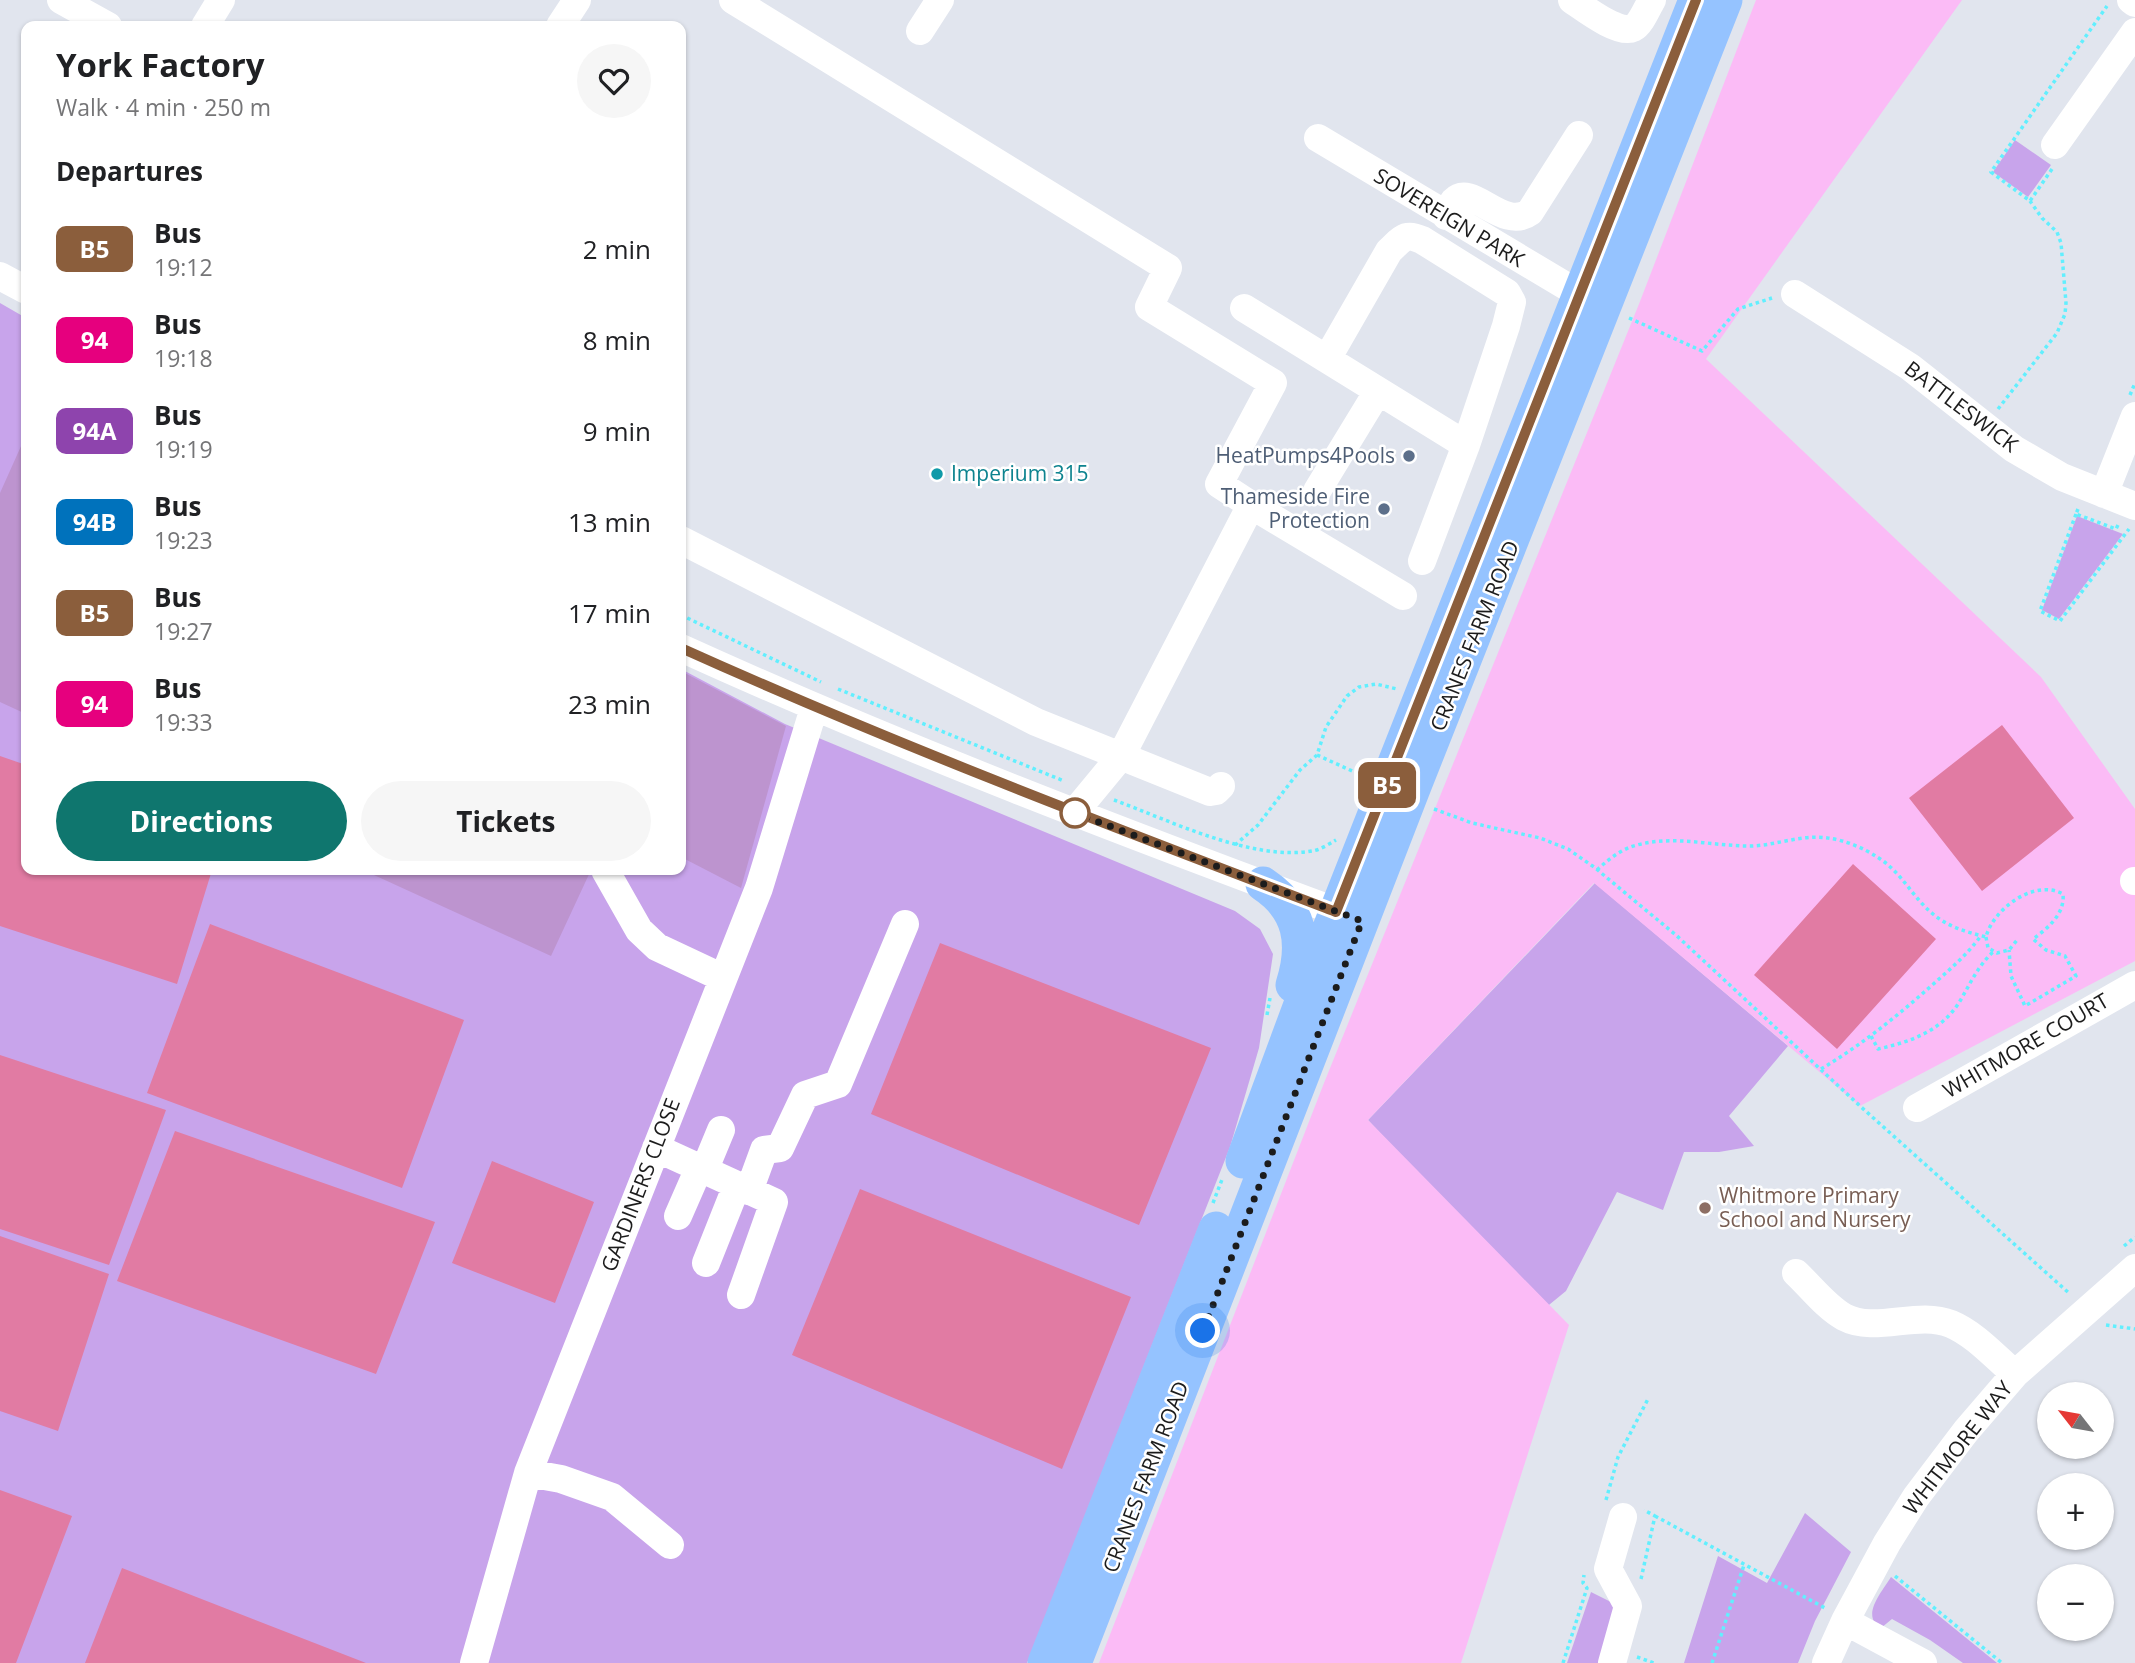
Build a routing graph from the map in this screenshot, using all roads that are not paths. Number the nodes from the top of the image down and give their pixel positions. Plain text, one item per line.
1 (61, 0) edge
2 (221, 0) edge
3 (577, 0) edge
4 (733, 0) edge
5 (940, 0) edge
6 (1572, 0) edge
7 (1652, 0) edge
8 (1696, 0) edge
9 (1726, 0) edge
10 (99, 21) edge
11 (208, 21) edge
12 (564, 21) edge
13 (920, 31) dead end
14 (2135, 33) edge
15 (1579, 135) dead end
16 (1318, 138) dead end
17 (2055, 145) dead end
18 (1446, 216) junction
19 (1530, 267) junction
20 (0, 276) edge
21 (21, 287) edge
22 (1784, 296) road end
23 (1511, 298) junction
24 (1593, 301) junction
25 (1244, 308) dead end
26 (1327, 359) junction
27 (1378, 391) junction
28 (2135, 416) edge
29 (1466, 445) junction
30 (1317, 491) dead end
31 (2104, 494) junction
32 (1251, 505) junction
33 (2134, 515) edge
34 (686, 544) edge
35 (1422, 561) dead end
36 (1403, 596) dead end
37 (686, 650) edge
38 (814, 708) junction
39 (1121, 756) junction
40 (1221, 786) dead end
41 (1083, 802) junction
42 (607, 875) edge
43 (1263, 884) junction
44 (1349, 917) junction
45 (905, 924) dead end
46 (723, 978) junction
47 (2135, 985) edge
48 (1917, 1108) dead end
49 (1258, 1121) junction
50 (721, 1130) dead end
51 (656, 1148) junction
52 (702, 1170) junction
53 (743, 1188) junction
54 (678, 1216) dead end
55 (706, 1263) dead end
56 (2135, 1268) edge
57 (1796, 1273) dead end
58 (741, 1295) dead end
59 (2015, 1374) junction
60 (528, 1472) junction
61 (1623, 1517) dead end
62 (670, 1545) dead end
63 (1833, 1620) junction
64 (1616, 1662) edge
65 (474, 1663) edge
66 (1045, 1663) edge
67 (1074, 1663) edge
68 (1826, 1663) edge
69 (1923, 1663) edge

1 - 10 street
2 - 11 street
3 - 12 street
4 - 32 street
5 - 13 street
6 - 7 street
8 - 24 main road, CRANES FARM ROAD
9 - 24 main road, CRANES FARM ROAD
14 - 17 street
15 - 18 street
16 - 18 street, SOVEREIGN PARK
18 - 19 street, SOVEREIGN PARK
19 - 23 street
19 - 24 street, SOVEREIGN PARK
20 - 21 street
22 - 31 street, BATTLESWICK
23 - 26 street
23 - 29 street
24 - 44 main road, CRANES FARM ROAD
25 - 26 street
26 - 27 street
27 - 29 street
27 - 30 street
28 - 31 street
29 - 35 street
31 - 33 street, BATTLESWICK
32 - 36 street
32 - 39 street
34 - 39 street
37 - 38 street
38 - 41 street
38 - 46 street, GARDINERS CLOSE
39 - 40 street
39 - 41 street
41 - 43 street
42 - 46 street
43 - 44 street
43 - 49 main road
44 - 49 main road, CRANES FARM ROAD
44 - 67 main road, CRANES FARM ROAD
45 - 53 street
46 - 51 street, GARDINERS CLOSE
47 - 48 street, WHITMORE COURT
49 - 66 main road, CRANES FARM ROAD
50 - 52 street
51 - 52 street
51 - 60 street, GARDINERS CLOSE
52 - 53 street
52 - 54 street
53 - 55 street
53 - 58 street
56 - 59 street, WHITMORE WAY
57 - 59 street
59 - 63 street, WHITMORE WAY
60 - 62 street
60 - 65 street, GARDINERS CLOSE
61 - 64 street
63 - 68 street, WHITMORE WAY
63 - 69 street

